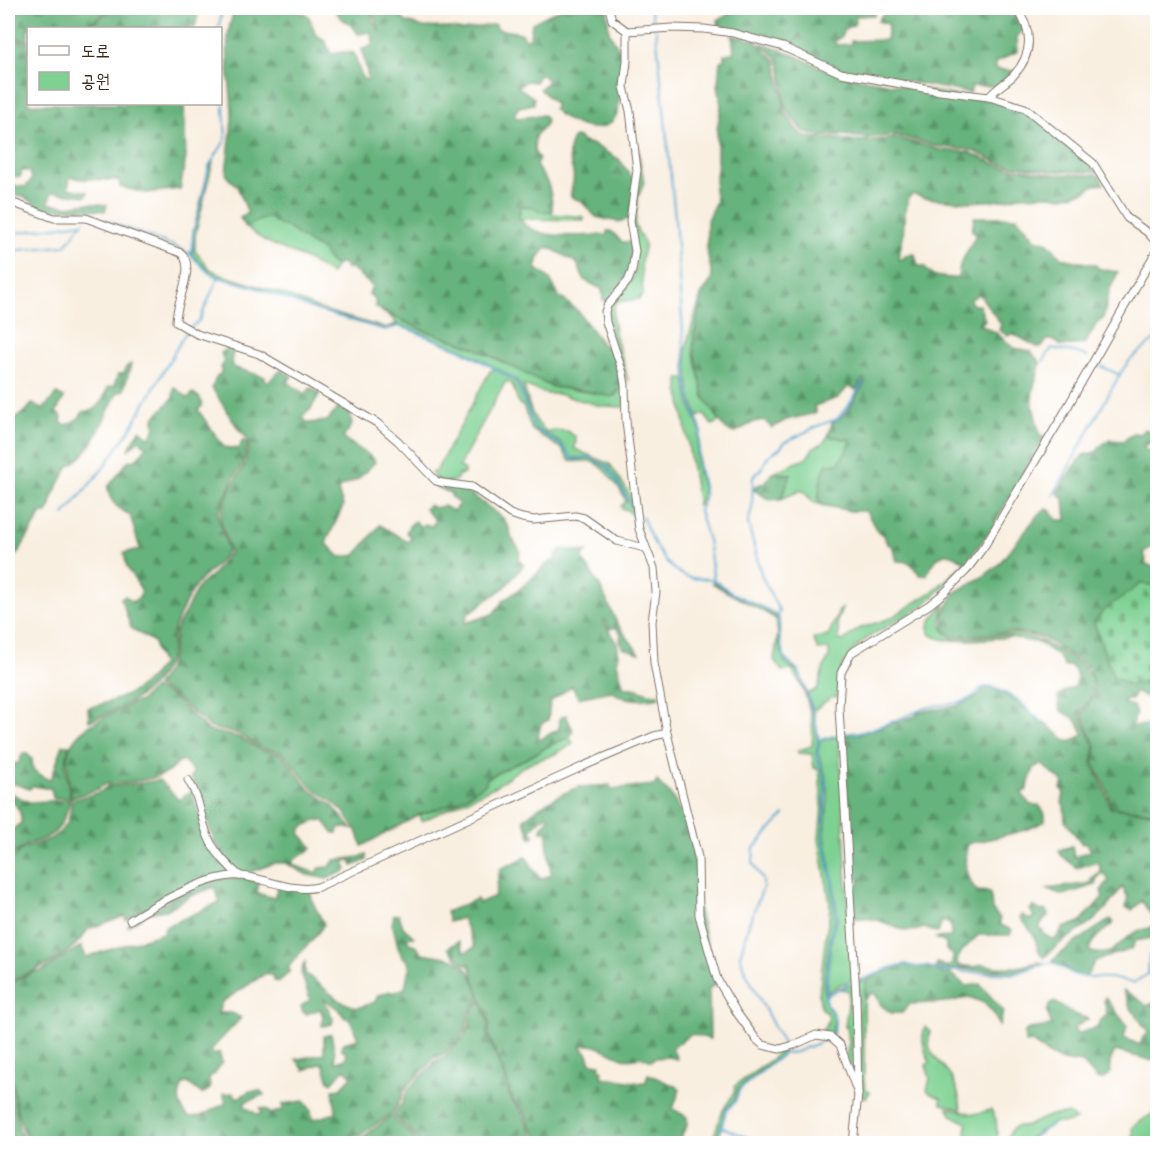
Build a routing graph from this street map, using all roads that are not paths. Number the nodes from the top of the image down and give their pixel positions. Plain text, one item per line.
1 (609, 8) edge
2 (1016, 8) edge
3 (627, 31) junction
4 (990, 97) junction
5 (8, 201) edge
6 (1158, 244) edge
7 (1158, 248) edge
8 (645, 548) junction
9 (668, 733) junction
10 (188, 780) dead end
11 (240, 876) junction
12 (130, 920) dead end
13 (858, 1094) junction
14 (853, 1143) edge

1 - 3 street
2 - 4 street
3 - 4 street
3 - 8 street
4 - 6 street
5 - 8 street
7 - 13 street
8 - 9 street
9 - 11 street
9 - 13 street
10 - 11 street
11 - 12 street
13 - 14 street

